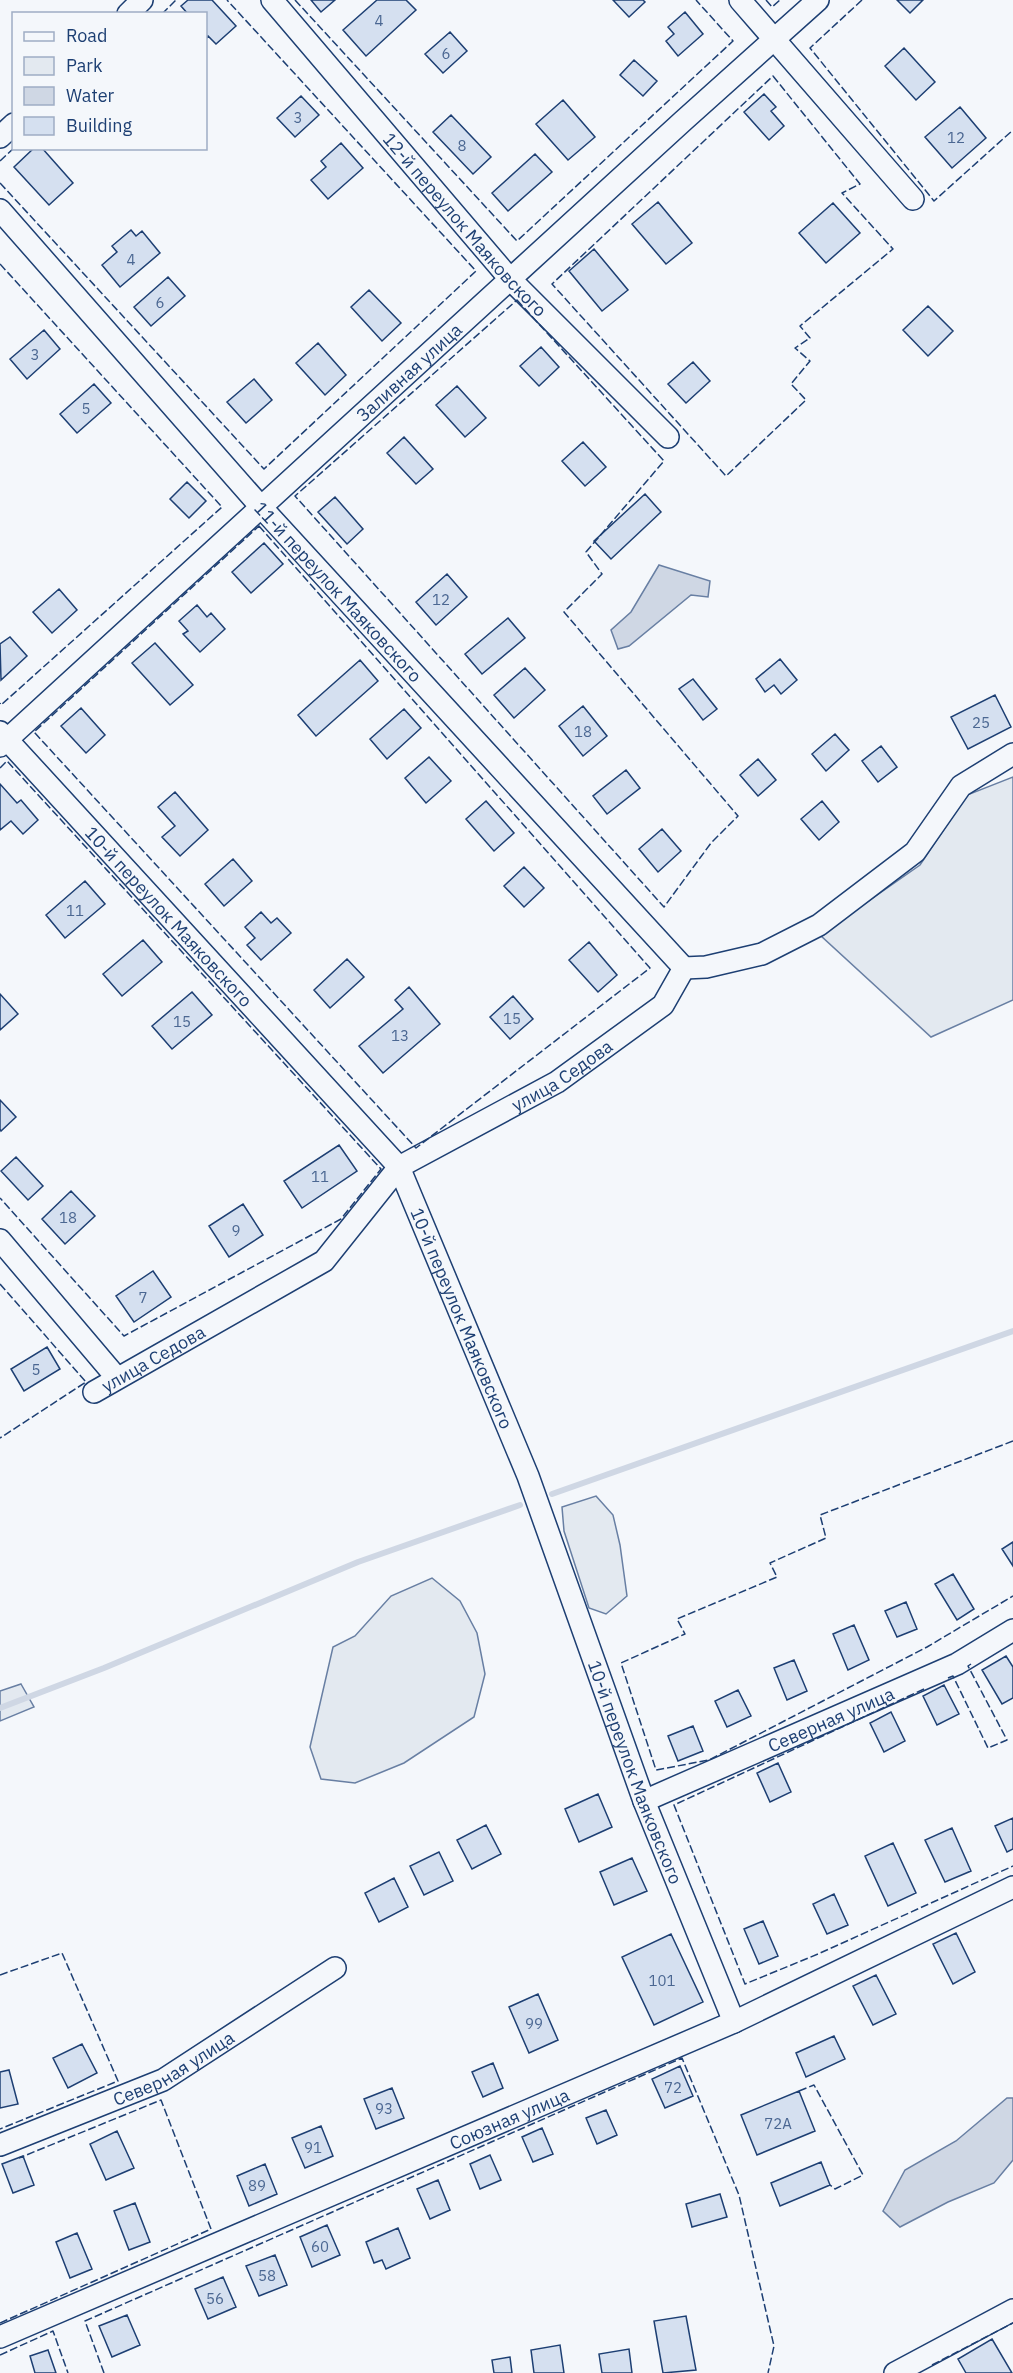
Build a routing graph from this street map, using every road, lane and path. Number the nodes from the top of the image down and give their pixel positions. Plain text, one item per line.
1 (142, 0) edge
2 (272, 0) edge
3 (740, 0) edge
4 (818, 0) edge
5 (130, 12) edge
6 (775, 40) junction
7 (12, 126) edge
8 (0, 137) edge
9 (913, 200) dead end
10 (0, 210) edge
11 (510, 279) junction
12 (668, 437) dead end
13 (261, 507) junction
14 (2, 739) edge
15 (1013, 754) edge
16 (684, 968) junction
17 (399, 1167) junction
18 (0, 1240) edge
19 (117, 1377) junction
20 (94, 1392) dead end
21 (1013, 1630) edge
22 (644, 1801) junction
23 (1013, 1887) edge
24 (335, 1968) dead end
25 (734, 2022) junction
26 (0, 2145) edge
27 (1013, 2310) edge
28 (0, 2337) edge
29 (895, 2373) edge

1 - 5 street
2 - 11 street, 12-й переулок Маяковского
3 - 6 street
4 - 6 street, Заливная улица
6 - 9 street
6 - 11 street, Заливная улица
7 - 8 street
10 - 13 street, 11-й переулок Маяковского
11 - 12 street, 12-й переулок Маяковского
11 - 13 street, Заливная улица
13 - 14 street, Заливная улица
13 - 16 street, 11-й переулок Маяковского
14 - 17 street, 10-й переулок Маяковского
15 - 16 street
16 - 17 street, улица Седова
17 - 19 street, улица Седова
17 - 22 street, 10-й переулок Маяковского
18 - 19 street
19 - 20 street, улица Седова
21 - 22 street, Северная улица
22 - 25 street, 10-й переулок Маяковского
23 - 25 street, Союзная улица
24 - 26 street, Северная улица
25 - 28 street, Союзная улица
27 - 29 street

